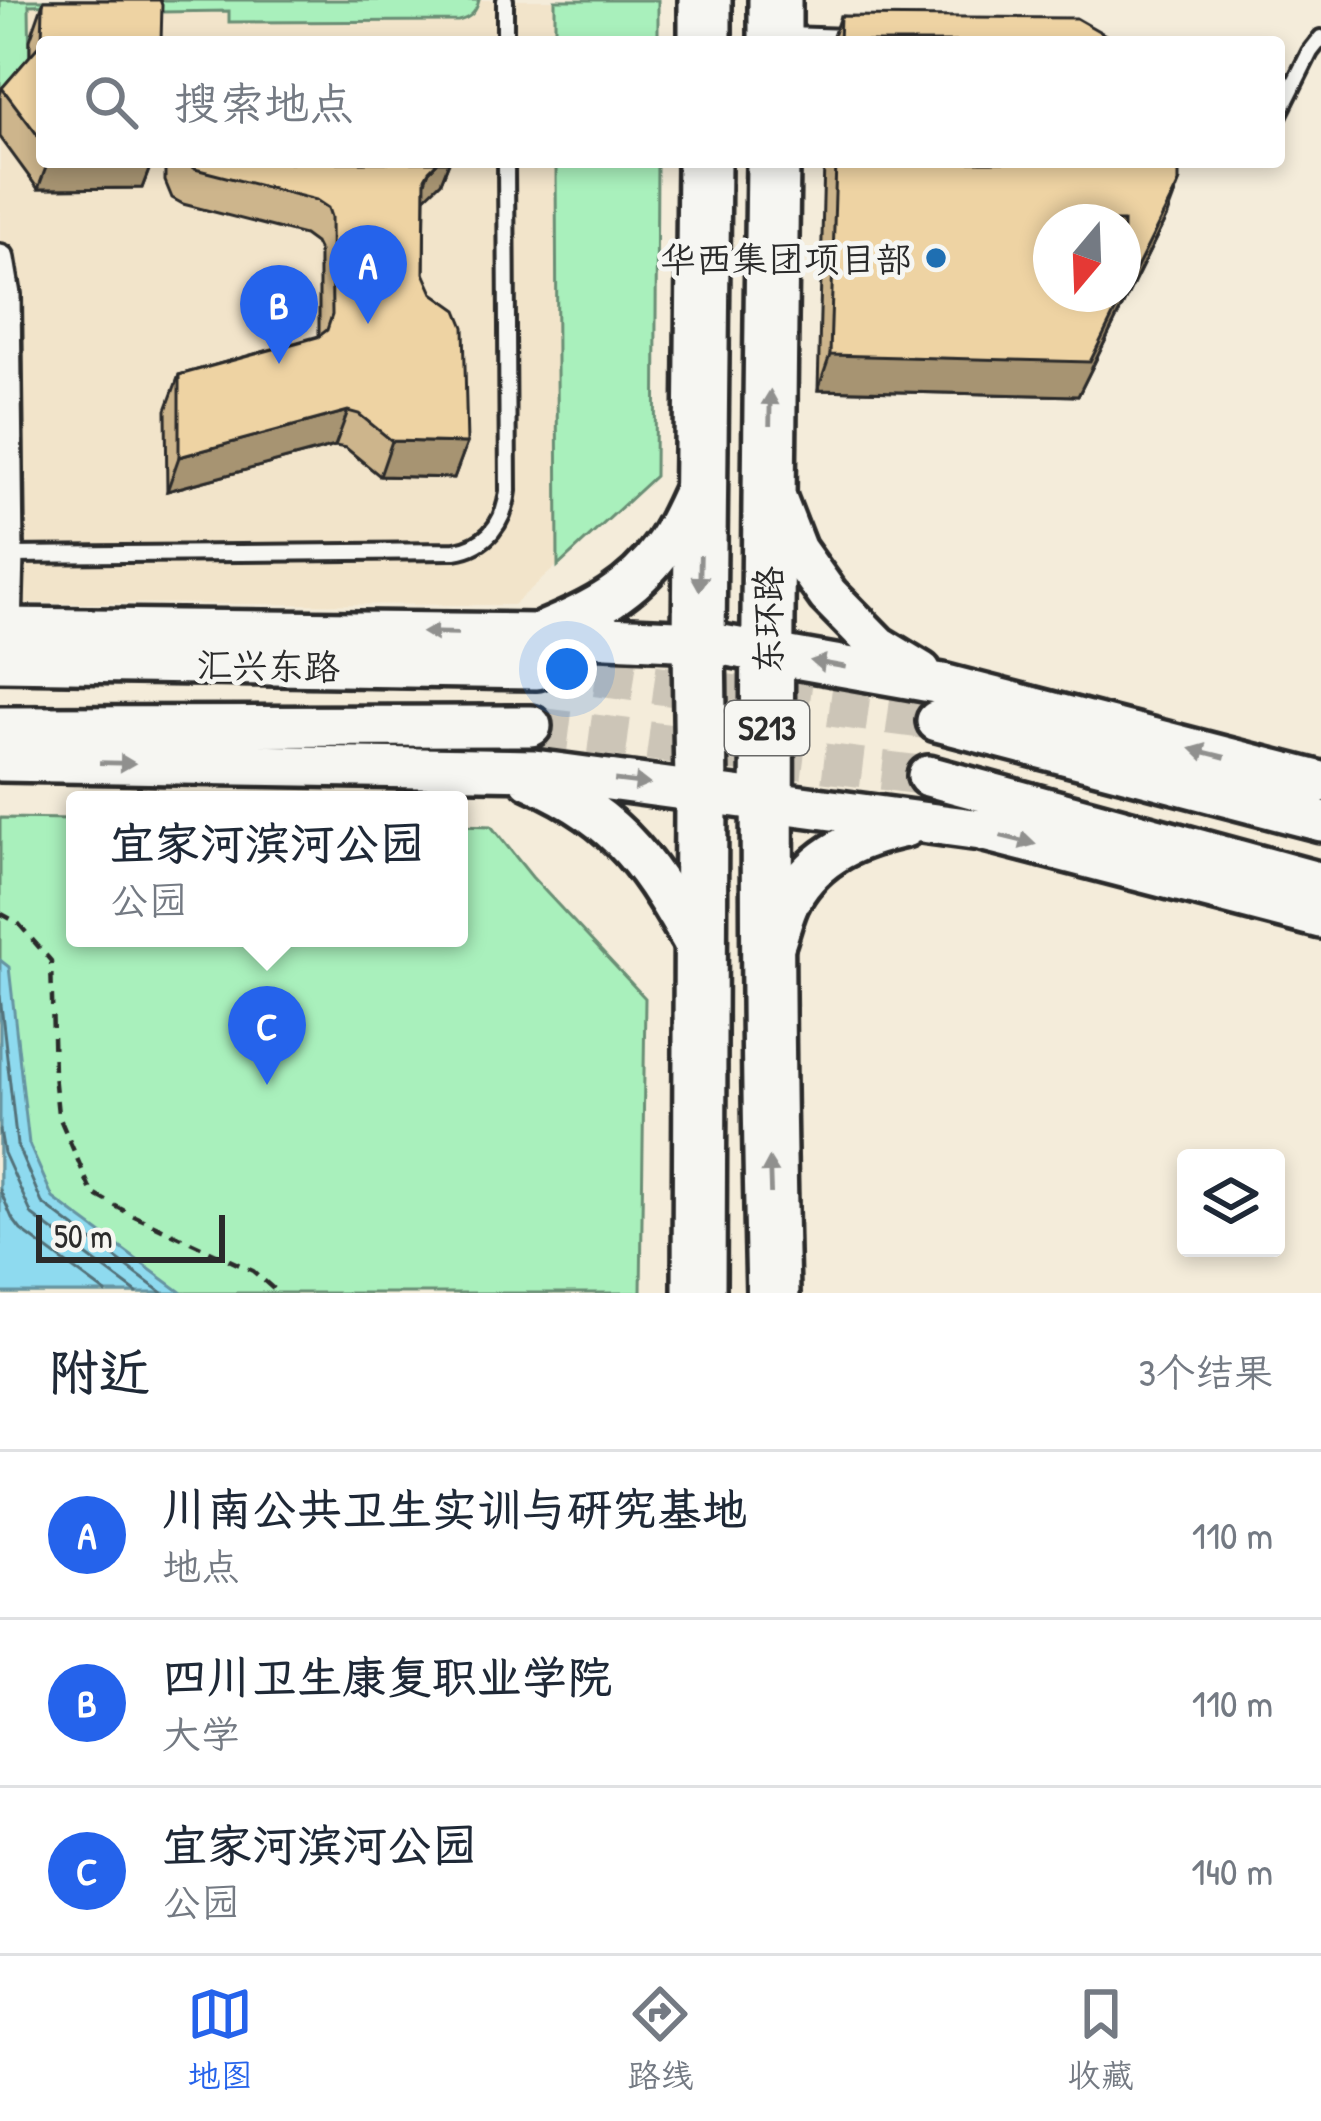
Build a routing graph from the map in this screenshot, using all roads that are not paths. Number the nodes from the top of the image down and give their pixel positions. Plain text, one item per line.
1 (505, 0) edge
2 (705, 0) edge
3 (775, 26) edge
4 (505, 36) edge
5 (705, 36) edge
6 (855, 36) edge
7 (1321, 38) edge
8 (1285, 102) edge
9 (506, 168) edge
10 (704, 168) edge
11 (773, 168) edge
12 (0, 259) edge
13 (702, 475) junction
14 (769, 482) junction
15 (9, 555) junction
16 (2, 640) edge
17 (699, 640) junction
18 (537, 652) junction
19 (766, 652) junction
20 (939, 703) junction
21 (531, 726) tunnel mouth
22 (0, 727) edge
23 (0, 761) edge
24 (508, 769) junction
25 (928, 776) tunnel mouth
26 (1321, 782) edge
27 (701, 790) junction
28 (769, 802) junction
29 (1321, 821) edge
30 (923, 823) junction
31 (1321, 883) edge
32 (1321, 918) edge
33 (700, 954) junction
34 (769, 960) junction
35 (698, 1293) edge
36 (773, 1293) edge

1 - 4 lane
2 - 5 highway
3 - 6 lane
7 - 8 lane
9 - 15 lane
10 - 13 highway, 东环路 / S213
14 -> 11 highway, 东环路 / S213
12 - 15 street
13 -> 17 highway, 东环路 / S213
13 - 18 main road
14 - 19 highway, 东环路 / S213
14 - 20 main road
15 - 16 street
18 -> 16 main road, 汇兴东路
17 - 18 main road, 汇兴东路
17 - 19 main road, 汇兴东路
17 - 27 highway, 东环路 / S213
20 -> 19 main road, 汇兴东路
19 - 28 highway, 东环路 / S213
26 -> 20 main road
20 - 29 main road
21 - 22 main road, 汇兴东路
23 -> 24 main road
24 -> 27 main road
24 - 33 main road
25 - 31 main road
27 - 28 main road
27 - 33 highway, 东环路 / S213
28 - 30 main road
28 - 34 highway, 东环路 / S213
30 -> 32 main road
30 - 34 main road
33 - 35 highway, 东环路 / S213
36 -> 34 highway, 东环路 / S213

